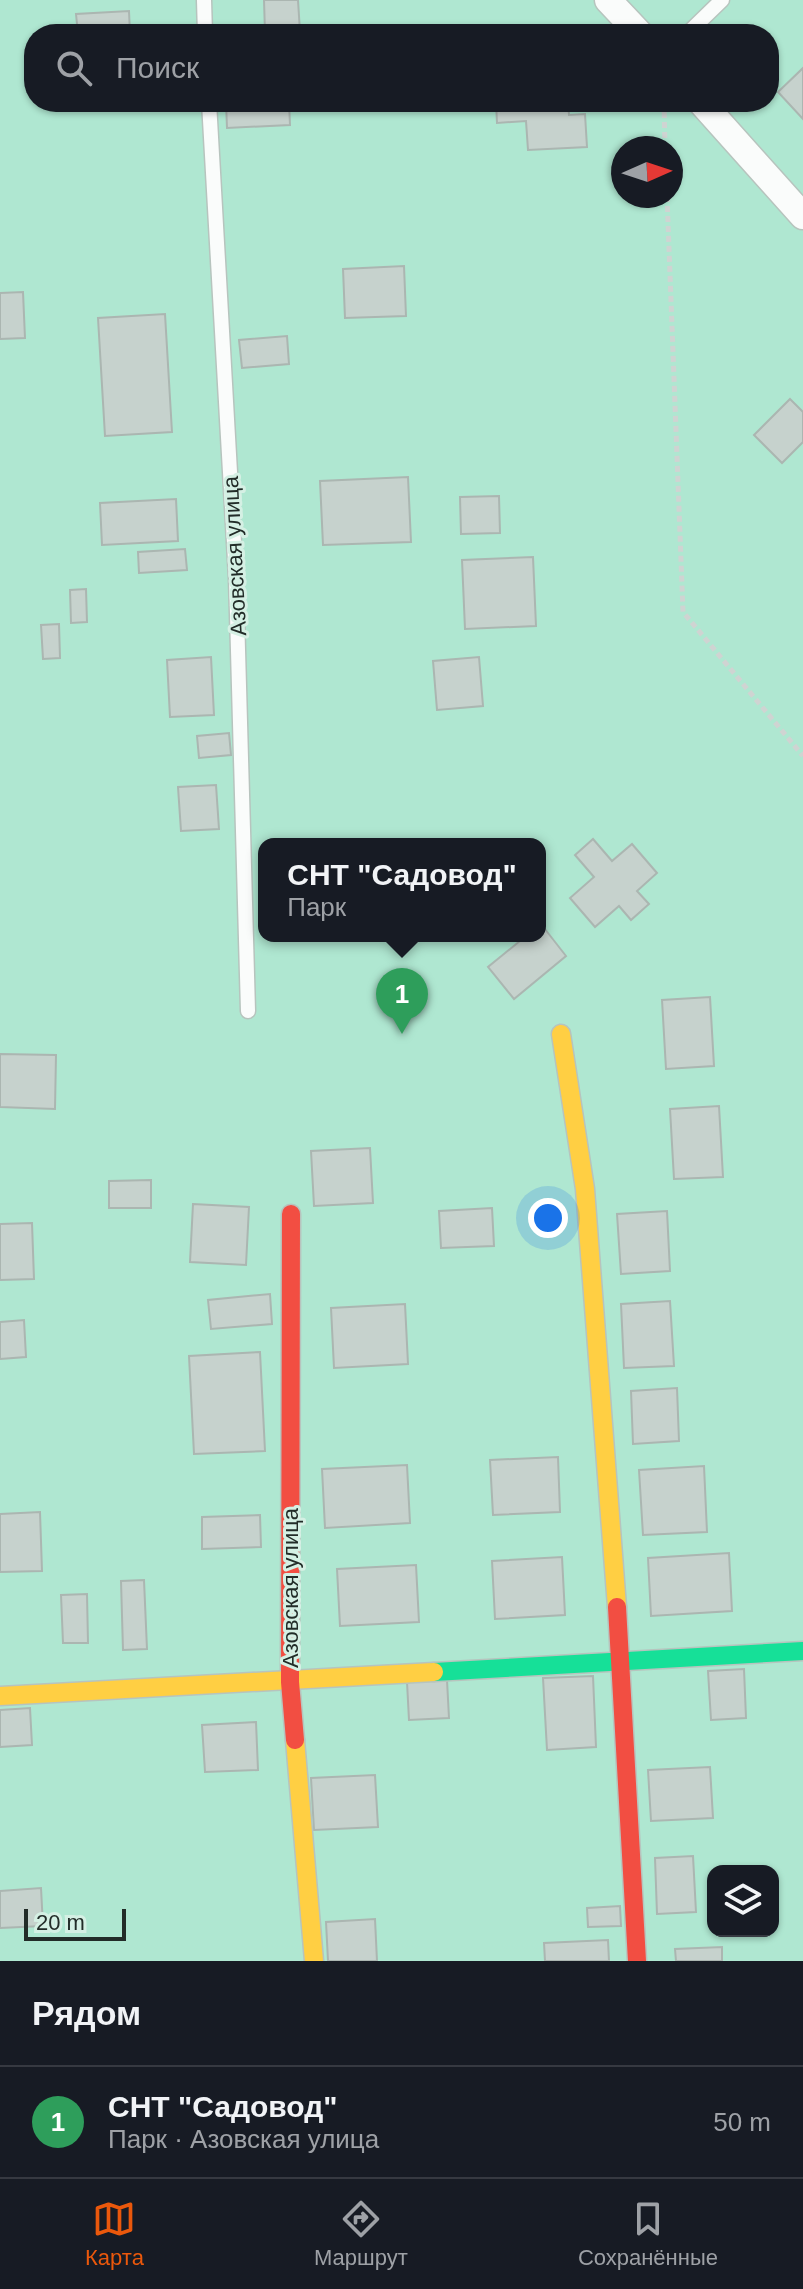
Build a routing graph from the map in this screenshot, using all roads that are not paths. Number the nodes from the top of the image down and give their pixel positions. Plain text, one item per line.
1 (204, 0) edge
2 (608, 0) edge
3 (722, 0) edge
4 (205, 24) edge
5 (631, 24) edge
6 (697, 24) edge
7 (210, 112) edge
8 (710, 112) edge
9 (803, 216) edge
10 (248, 1011) dead end
11 (561, 1034) dead end
12 (291, 1214) dead end
13 (803, 1651) edge
14 (621, 1663) junction
15 (290, 1682) junction
16 (0, 1696) edge
17 (314, 1961) edge
18 (637, 1961) edge

1 - 4 lane
2 - 5 street
3 - 6 lane
7 - 10 lane, Азовская улица
8 - 9 street
11 - 14 street
12 - 15 street, Азовская улица
13 - 14 street
14 - 15 street
14 - 18 street
15 - 16 street
15 - 17 street, Азовская улица

